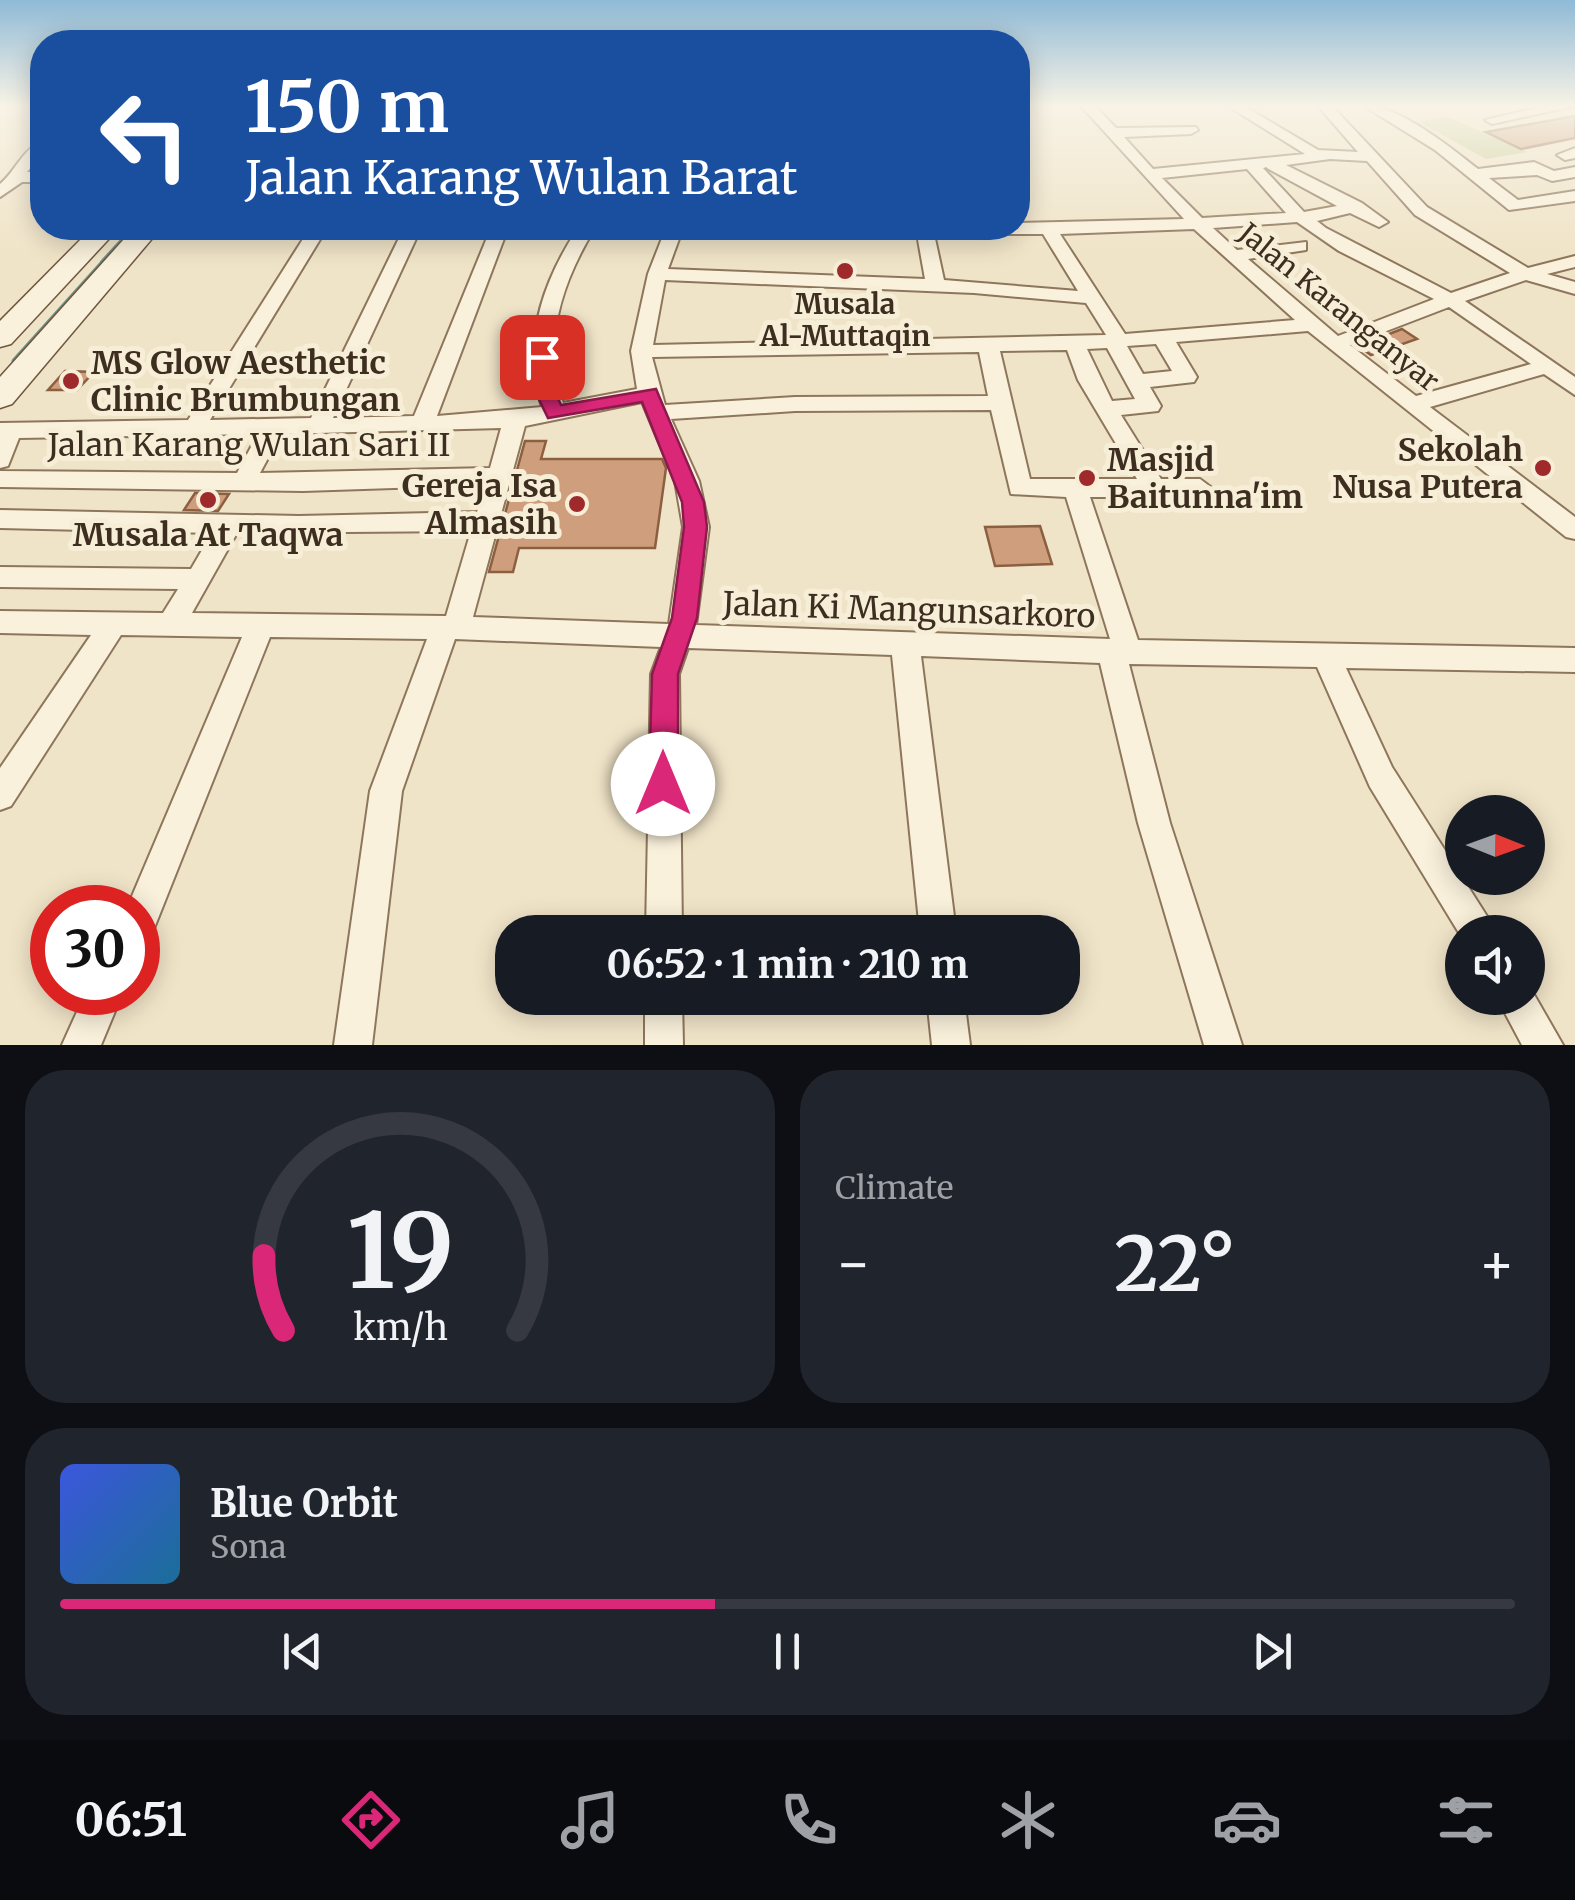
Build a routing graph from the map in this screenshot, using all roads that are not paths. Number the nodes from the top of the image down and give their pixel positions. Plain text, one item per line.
1 (1133, 155) edge
2 (1320, 155) edge
3 (1370, 155) edge
4 (1449, 155) edge
5 (30, 157) edge
6 (1324, 157) junction
7 (1372, 157) junction
8 (1274, 164) junction
9 (1253, 166) junction
10 (1575, 172) edge
11 (1151, 174) junction
12 (1473, 174) junction
13 (30, 176) edge
14 (18, 177) junction
15 (0, 192) edge
16 (1575, 196) edge
17 (1356, 208) junction
18 (1296, 217) junction
19 (1194, 222) junction
20 (1380, 222) dead end
21 (1030, 230) edge
22 (1049, 230) junction
23 (94, 240) edge
24 (137, 240) edge
25 (311, 240) edge
26 (406, 240) edge
27 (494, 240) edge
28 (579, 240) edge
29 (669, 240) edge
30 (926, 240) edge
31 (1300, 246) dead end
32 (1233, 256) junction
33 (1575, 261) edge
34 (1524, 273) junction
35 (656, 274) junction
36 (936, 286) junction
37 (1575, 288) edge
38 (1093, 298) junction
39 (1451, 300) junction
40 (1310, 325) junction
41 (1162, 336) junction
42 (0, 338) edge
43 (1116, 340) junction
44 (1075, 344) junction
45 (1335, 344) junction
46 (988, 346) junction
47 (640, 351) junction
48 (1546, 367) junction
49 (1138, 382) junction
50 (1575, 388) edge
51 (0, 397) edge
52 (653, 403) junction
53 (998, 403) junction
54 (1415, 404) junction
55 (1107, 408) junction
56 (555, 413) junction
57 (515, 420) junction
58 (422, 425) junction
59 (318, 426) junction
60 (274, 427) junction
61 (194, 428) junction
62 (5, 431) edge
63 (0, 460) edge
64 (498, 476) junction
65 (0, 479) edge
66 (246, 481) junction
67 (1200, 488) dead end
68 (1076, 490) junction
69 (1155, 490) junction
70 (0, 519) edge
71 (484, 521) junction
72 (226, 522) junction
73 (1575, 530) edge
74 (0, 577) edge
75 (29, 578) junction
76 (198, 579) junction
77 (457, 614) junction
78 (0, 618) edge
79 (113, 624) junction
80 (170, 625) junction
81 (679, 627) junction
82 (259, 629) junction
83 (1117, 631) junction
84 (905, 644) junction
85 (1326, 656) junction
86 (1575, 660) edge
87 (0, 794) edge
88 (154, 885) edge
89 (664, 915) edge
90 (936, 915) edge
91 (1468, 915) edge
92 (94, 1015) edge
93 (664, 1015) edge
94 (948, 1015) edge
95 (1526, 1015) edge
96 (80, 1045) edge
97 (353, 1045) edge
98 (664, 1045) edge
99 (951, 1045) edge
100 (1223, 1045) edge
101 (1544, 1045) edge

1 - 11 street, Jalan Karanganyar
2 - 6 street
3 - 7 street
4 - 12 street
5 - 14 street
6 - 7 street
6 - 8 street
7 - 34 street
8 - 9 street
8 - 17 street
9 - 11 street
9 - 18 street
10 - 12 street
11 - 19 street, Jalan Karanganyar
12 - 16 street
13 - 14 street
14 - 15 street
17 - 18 street
17 - 20 street
18 - 19 street
18 - 39 street
19 - 22 street
19 - 32 street, Jalan Karanganyar
21 - 22 street
22 - 38 street
23 - 42 main road
24 - 51 main road
25 - 61 street
26 - 59 street
27 - 58 street
28 - 56 street
29 - 35 street
30 - 36 street
31 - 32 street
32 - 40 street, Jalan Karanganyar
33 - 34 street
34 - 37 street
34 - 39 street
35 - 36 street
35 - 47 street
36 - 38 street
38 - 43 street
39 - 45 street
39 - 48 street
40 - 41 street
40 - 45 street, Jalan Karanganyar
41 - 43 street
41 - 49 street
43 - 44 street
43 - 49 street
44 - 46 street
44 - 55 street
45 - 54 street, Jalan Karanganyar
46 - 47 street
46 - 53 street
47 - 52 street
48 - 50 street
48 - 54 street
49 - 55 street
52 - 53 street
52 - 56 street
52 - 81 street
53 - 68 street
54 - 73 street, Jalan Karanganyar
55 - 69 street
56 - 57 street
57 - 58 street
57 - 64 street
58 - 59 street
59 - 60 street
60 - 61 street
60 - 66 street
61 - 62 street
62 - 63 street
64 - 66 street, Jalan Karang Wulan Sari II
64 - 71 street
65 - 66 street, Jalan Karang Wulan Sari II
66 - 72 street
67 - 69 street
68 - 69 street
68 - 83 street
70 - 72 street
71 - 72 street
71 - 77 street
72 - 76 street
74 - 75 street
75 - 76 street
75 - 78 street
76 - 80 street
77 - 81 street, Jalan Ki Mangunsarkoro
77 - 82 street, Jalan Ki Mangunsarkoro
77 - 97 street
78 - 79 street, Jalan Ki Mangunsarkoro
79 - 80 street, Jalan Ki Mangunsarkoro
79 - 87 street
80 - 82 street, Jalan Ki Mangunsarkoro
81 - 84 street, Jalan Ki Mangunsarkoro
81 - 89 street
82 - 88 street
83 - 84 street, Jalan Ki Mangunsarkoro
83 - 85 street, Jalan Ki Mangunsarkoro
83 - 100 street
84 - 90 street
85 - 86 street, Jalan Ki Mangunsarkoro
85 - 91 street
92 - 96 street
93 - 98 street
94 - 99 street
95 - 101 street

